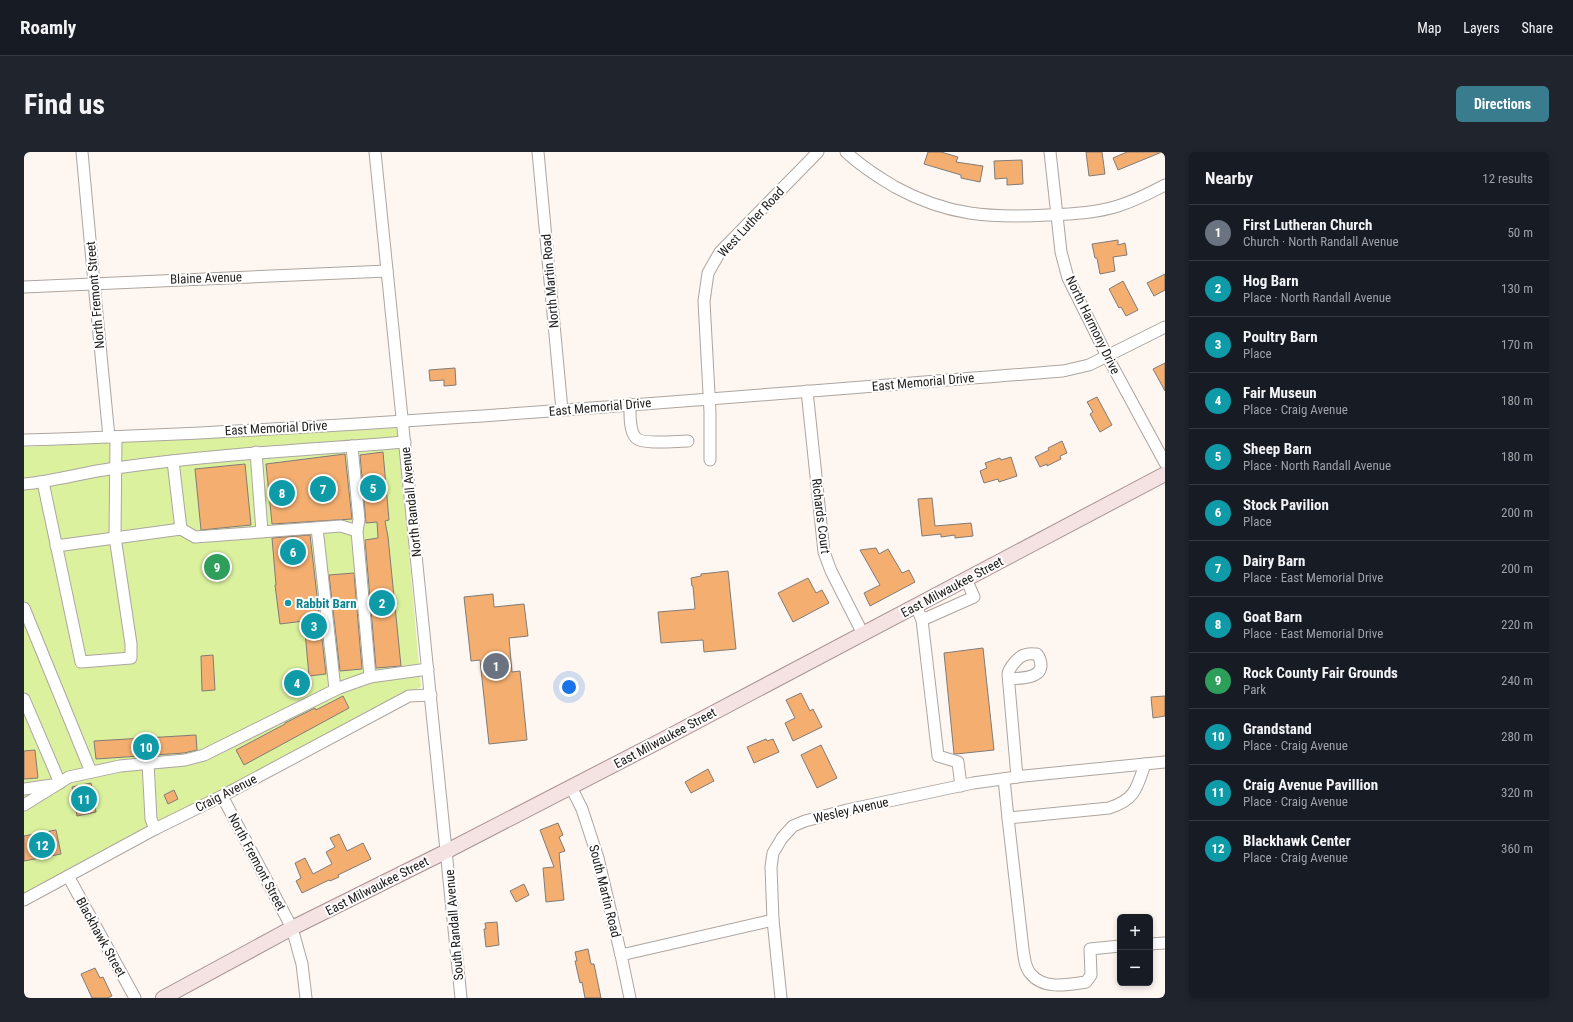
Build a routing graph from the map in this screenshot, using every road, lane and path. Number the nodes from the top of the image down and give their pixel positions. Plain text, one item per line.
1 (82, 152) edge
2 (375, 152) edge
3 (538, 152) edge
4 (818, 152) edge
5 (846, 152) edge
6 (1050, 152) edge
7 (1165, 185) edge
8 (1057, 215) junction
9 (387, 271) junction
10 (94, 283) junction
11 (24, 286) edge
12 (1165, 327) edge
13 (1107, 356) junction
14 (807, 391) junction
15 (708, 398) junction
16 (630, 404) junction
17 (562, 410) junction
18 (403, 421) junction
19 (113, 437) junction
20 (24, 440) edge
21 (688, 441) dead end
22 (405, 442) junction
23 (352, 446) junction
24 (256, 452) junction
25 (710, 460) dead end
26 (173, 461) junction
27 (1165, 463) edge
28 (116, 468) junction
29 (1165, 474) edge
30 (42, 482) junction
31 (24, 484) edge
32 (317, 528) junction
33 (181, 529) junction
34 (357, 531) junction
35 (262, 532) junction
36 (115, 537) junction
37 (56, 546) junction
38 (966, 579) junction
39 (916, 606) junction
40 (24, 608) edge
41 (922, 620) junction
42 (863, 634) junction
43 (428, 669) junction
44 (370, 677) junction
45 (1009, 679) dead end
46 (335, 690) junction
47 (430, 695) junction
48 (24, 699) edge
49 (148, 762) junction
50 (1165, 762) edge
51 (1145, 764) junction
52 (91, 772) junction
53 (1017, 777) junction
54 (1004, 779) junction
55 (58, 783) junction
56 (961, 786) junction
57 (571, 787) junction
58 (24, 789) edge
59 (222, 796) junction
60 (24, 805) edge
61 (1008, 818) junction
62 (155, 829) junction
63 (447, 851) junction
64 (68, 876) junction
65 (24, 900) edge
66 (773, 920) junction
67 (292, 928) junction
68 (1165, 943) edge
69 (1153, 944) edge
70 (1117, 946) edge
71 (621, 955) junction
72 (135, 998) edge
73 (163, 998) edge
74 (306, 998) edge
75 (461, 998) edge
76 (630, 998) edge
77 (781, 998) edge

1 - 10 street, North Fremont Street
2 - 9 street, North Randall Avenue
3 - 17 street, North Martin Road
4 - 15 street, West Luther Road
5 - 8 street
6 - 8 street, North Harmony Drive
7 - 8 street
8 - 13 street, North Harmony Drive
9 - 10 street, Blaine Avenue
9 - 18 street, North Randall Avenue
10 - 11 street, Blaine Avenue
10 - 19 street, North Fremont Street
12 - 13 street, East Memorial Drive
13 - 14 street, East Memorial Drive
13 - 27 street, North Harmony Drive
14 - 15 street, East Memorial Drive
14 - 42 street, Richards Court
15 - 16 street, East Memorial Drive
15 - 25 street, West Luther Road
16 - 17 street, East Memorial Drive
16 - 21 street
17 - 18 street, East Memorial Drive
18 - 19 street, East Memorial Drive
18 - 22 street, North Randall Avenue
19 - 20 street, East Memorial Drive
19 - 28 street, North Fremont Street
22 - 23 street
22 - 43 street, North Randall Avenue
23 - 24 street
23 - 34 street
24 - 26 street
24 - 35 street
26 - 28 street
26 - 33 street
28 - 30 street
28 - 36 street, North Fremont Street
29 - 38 main road, East Milwaukee Street
30 - 31 street
30 - 37 street
32 - 34 street
32 - 35 street
32 - 46 street
33 - 35 street
33 - 36 street
34 - 44 street
36 - 37 street
36 - 37 street, North Fremont Street
38 - 39 main road, East Milwaukee Street
38 - 41 street
39 - 41 street
39 - 42 main road, East Milwaukee Street
40 - 52 street
41 - 56 street
42 - 57 main road, East Milwaukee Street
43 - 44 street
43 - 47 street, North Randall Avenue
44 - 46 street
45 - 53 street
46 - 49 street
47 - 59 street, Craig Avenue
47 - 63 street, North Randall Avenue
48 - 55 street
49 - 52 street
49 - 62 street
50 - 51 street, Wesley Avenue
51 - 53 street, Wesley Avenue
51 - 61 street
52 - 55 street
53 - 54 street, Wesley Avenue
54 - 56 street, Wesley Avenue
54 - 61 street
55 - 58 street
55 - 60 street
56 - 66 street, Wesley Avenue
57 - 63 main road, East Milwaukee Street
57 - 71 street, South Martin Road
59 - 62 street, Craig Avenue
59 - 67 street, North Fremont Street
61 - 70 street
62 - 64 street, Craig Avenue
63 - 67 main road, East Milwaukee Street
63 - 75 street, South Randall Avenue
64 - 65 street, Craig Avenue
64 - 72 street, Blackhawk Street
66 - 71 street
66 - 77 street, Wesley Avenue
67 - 73 main road, East Milwaukee Street
67 - 74 street, North Fremont Street
68 - 69 street
71 - 76 street, South Martin Road

